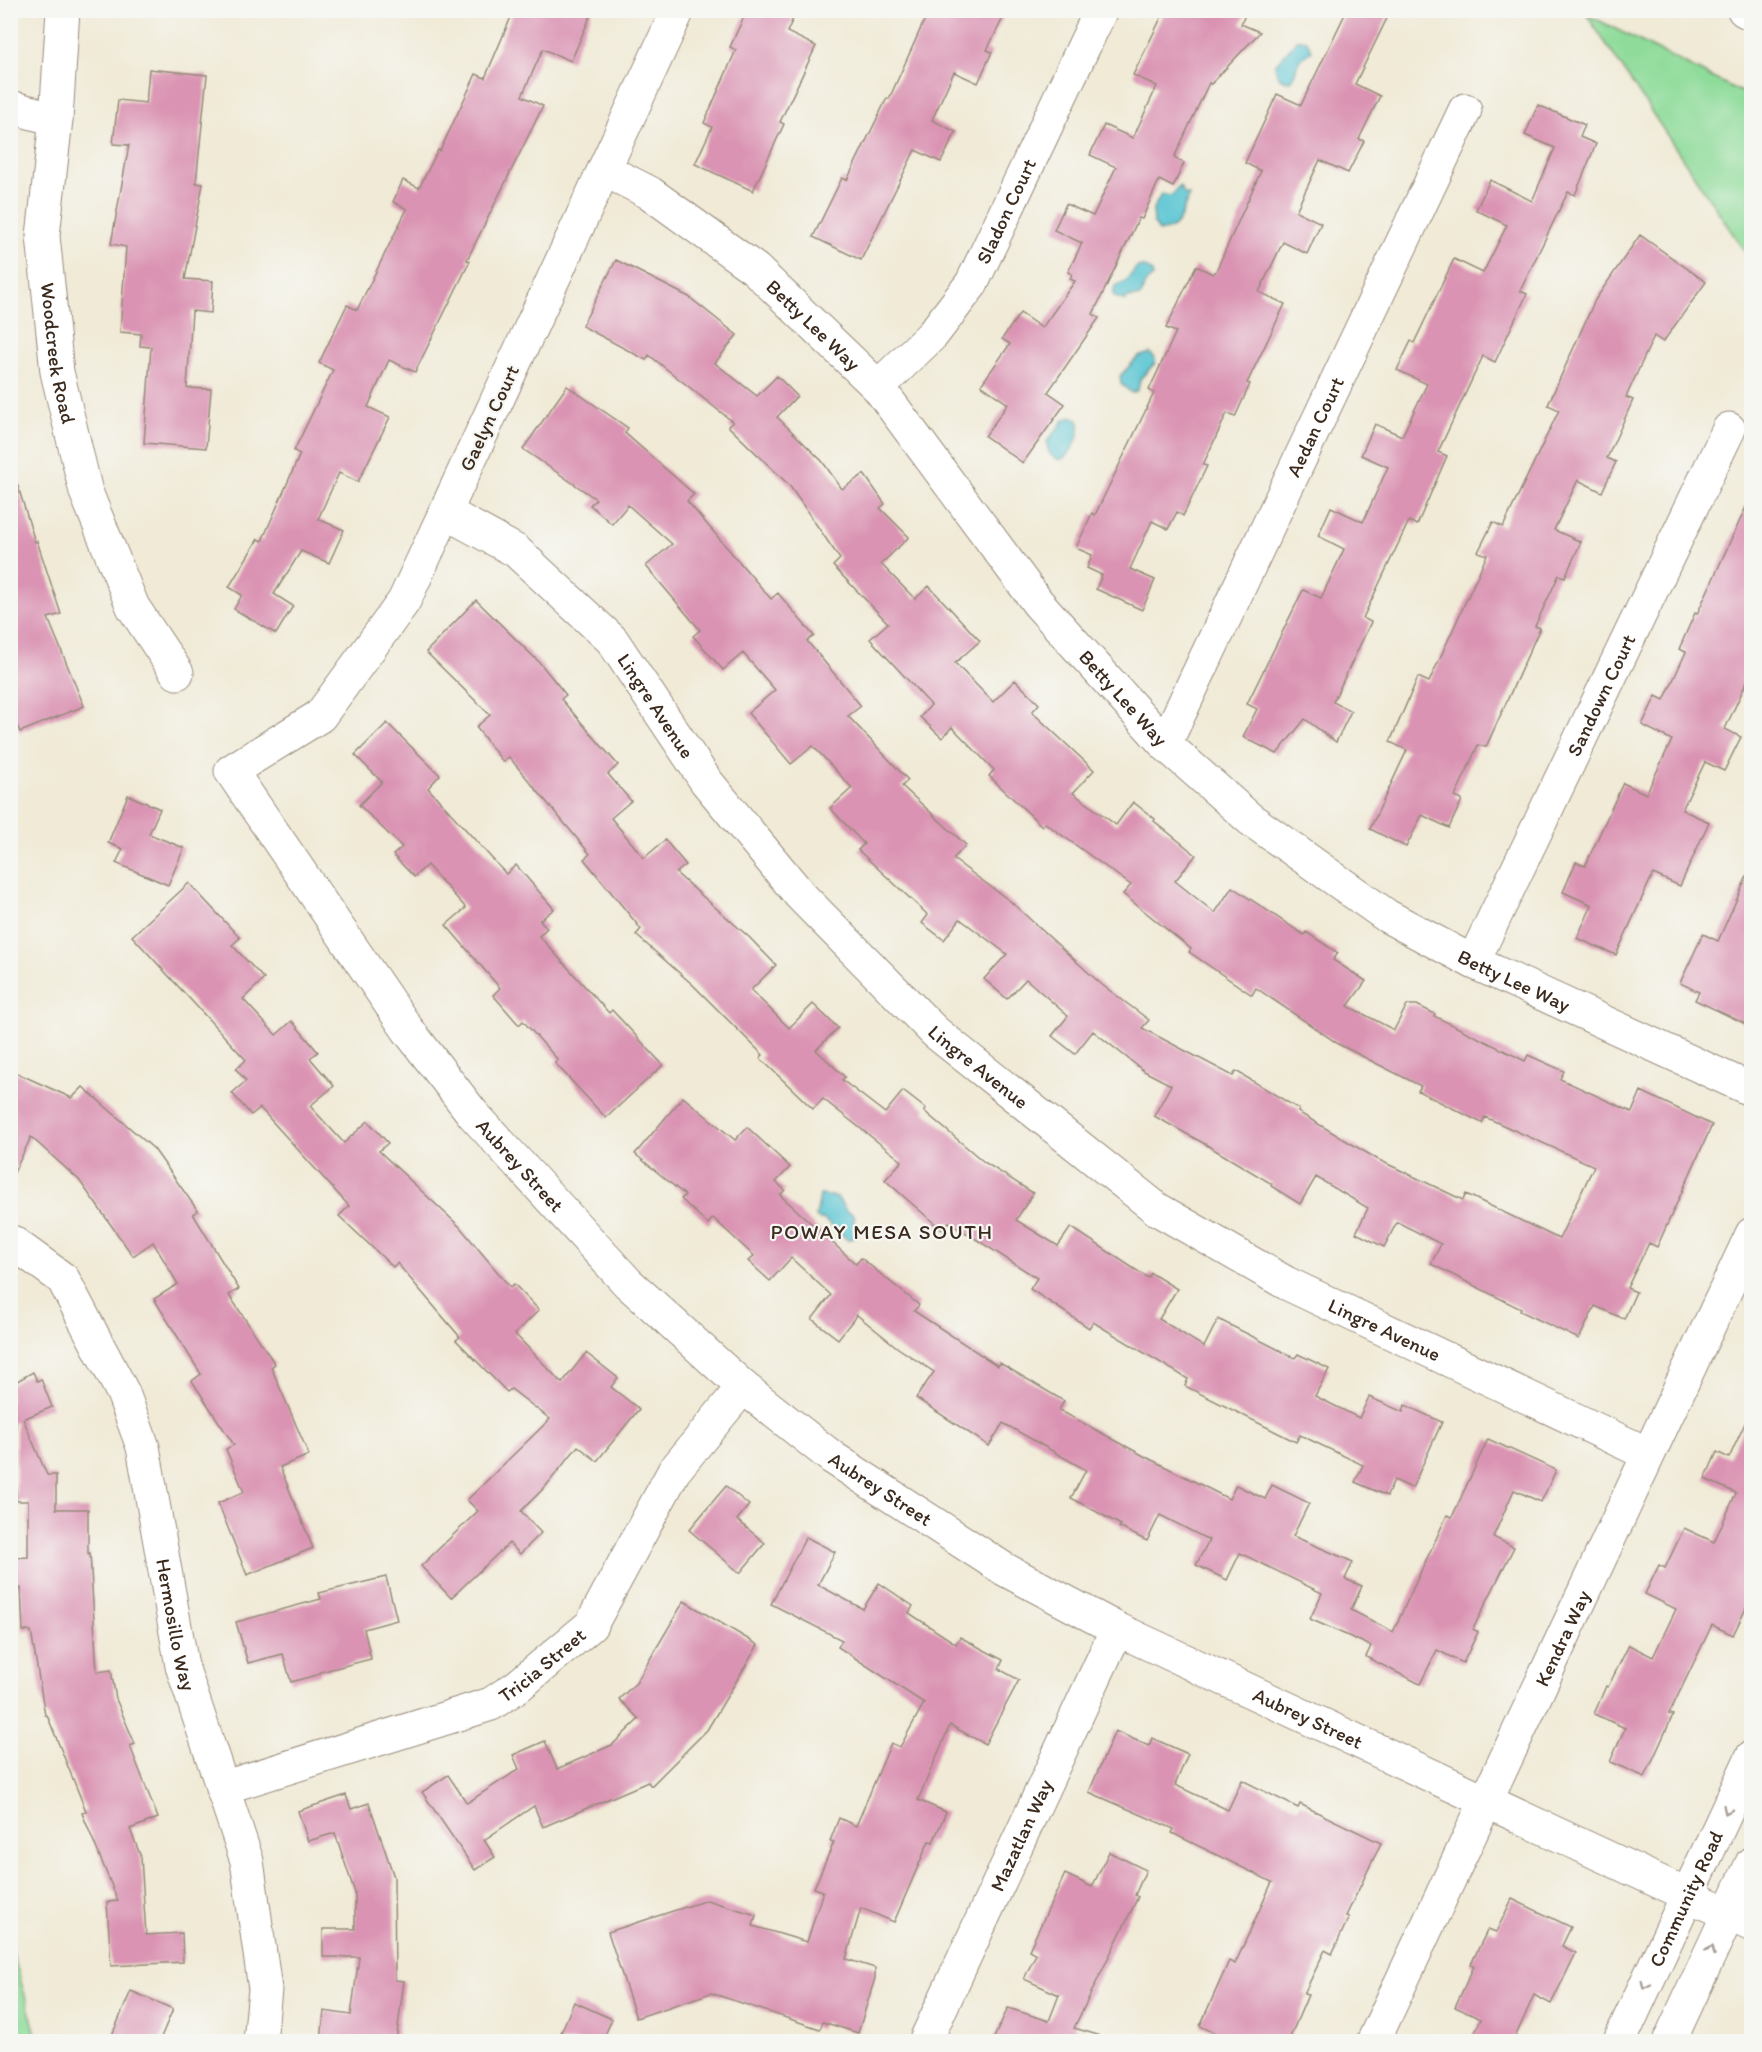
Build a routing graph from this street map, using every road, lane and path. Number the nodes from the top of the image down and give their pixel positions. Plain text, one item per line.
1 (63, 10) edge
2 (678, 10) edge
3 (1101, 10) edge
4 (1744, 10) edge
5 (1752, 15) edge
6 (10, 107) edge
7 (1465, 110) dead end
8 (56, 119) junction
9 (605, 170) junction
10 (878, 387) junction
11 (1729, 429) dead end
12 (445, 512) junction
13 (177, 673) dead end
14 (1166, 744) junction
15 (231, 771) joint
16 (1473, 962) junction
17 (1752, 1090) edge
18 (1752, 1234) edge
19 (12, 1242) dead end
20 (743, 1387) junction
21 (1648, 1454) junction
22 (1117, 1629) junction
23 (1752, 1757) edge
24 (222, 1788) junction
25 (1486, 1800) junction
26 (1752, 1863) edge
27 (1687, 1894) junction
28 (1744, 1915) edge
29 (260, 2042) edge
30 (925, 2042) edge
31 (1373, 2042) edge
32 (1619, 2042) edge
33 (1670, 2042) edge

1 - 8 street, Woodcreek Road
2 - 9 street, Gaelyn Court
3 - 10 street, Sladon Court
4 - 5 street
6 - 8 street
7 - 14 street, Aedan Court
8 - 13 street, Woodcreek Road
9 - 10 street, Betty Lee Way
9 - 12 street, Gaelyn Court
10 - 14 street, Betty Lee Way
11 - 16 street, Sandown Court
12 - 15 street, Gaelyn Court
12 - 21 street, Lingre Avenue
14 - 16 street, Betty Lee Way
15 - 20 street, Aubrey Street
16 - 17 street, Betty Lee Way
18 - 21 street, Kendra Way
19 - 24 street, Hermosillo Way
20 - 22 street, Aubrey Street
20 - 24 street, Tricia Street
21 - 25 street, Kendra Way
22 - 25 street, Aubrey Street
22 - 30 street, Mazatlan Way
23 -> 27 street, Community Road
24 - 29 street, Hermosillo Way
25 - 27 street, Aubrey Street
25 - 31 street, Kendra Way
26 - 28 street
27 - 28 street, Aubrey Street
27 -> 32 street, Community Road
33 -> 28 street

